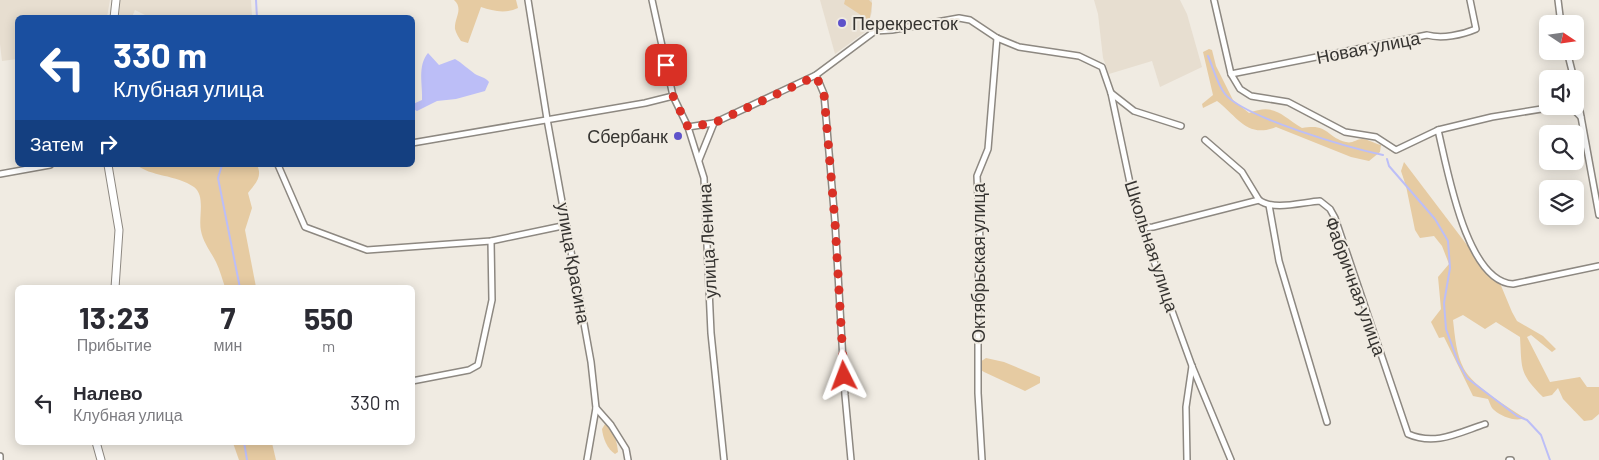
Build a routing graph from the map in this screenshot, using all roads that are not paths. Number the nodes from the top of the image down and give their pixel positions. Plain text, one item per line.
1 (116, 0) edge
2 (528, 0) edge
3 (652, 0) edge
4 (1214, 0) edge
5 (1470, 0) edge
6 (1558, 0) edge
7 (114, 15) edge
8 (1560, 15) edge
9 (998, 38) junction
10 (1231, 74) junction
11 (816, 76) junction
12 (1111, 93) junction
13 (673, 96) junction
14 (1539, 109) edge
15 (1581, 117) edge
16 (547, 119) junction
17 (714, 123) junction
18 (1181, 126) dead end
19 (688, 127) junction
20 (1438, 130) junction
21 (1205, 140) dead end
22 (415, 142) edge
23 (699, 160) junction
24 (39, 167) edge
25 (108, 167) edge
26 (279, 167) edge
27 (0, 174) edge
28 (1259, 200) junction
29 (1269, 204) junction
30 (1599, 215) edge
31 (567, 225) junction
32 (1142, 228) junction
33 (491, 241) junction
34 (1599, 266) edge
35 (115, 285) edge
36 (1192, 366) junction
37 (415, 380) edge
38 (596, 408) junction
39 (1327, 422) dead end
40 (1484, 424) dead end
41 (97, 445) edge
42 (0, 456) edge
43 (0, 460) edge
44 (101, 460) edge
45 (588, 460) edge
46 (628, 460) edge
47 (724, 460) edge
48 (851, 460) edge
49 (982, 460) edge
50 (1187, 460) edge
51 (1231, 460) edge

1 - 7 street
2 - 16 street, улица Красина
3 - 13 street, улица Ленина
4 - 10 street
5 - 10 street, Новая улица
6 - 8 street
9 - 11 street
9 - 12 street, Школьная улица
9 - 49 street, Октябрьская улица
10 - 20 street
11 - 17 street
11 - 48 street
12 - 18 street
12 - 32 street, Школьная улица
13 - 16 street
13 - 19 street, улица Ленина
14 - 20 street
15 - 30 street
16 - 22 street
16 - 31 street, улица Красина
17 - 19 street
17 - 23 street
19 - 23 street, улица Ленина
20 - 34 street
21 - 28 street
23 - 47 street, улица Ленина
24 - 27 street
25 - 35 street
26 - 33 street
28 - 29 street, Фабричная улица
28 - 32 street
29 - 39 street
29 - 40 street, Фабричная улица
31 - 33 street
31 - 38 street, улица Красина
32 - 36 street, Школьная улица
33 - 37 street
36 - 50 street, Школьная улица
36 - 51 street, Школьная улица
38 - 45 street, улица Красина
38 - 46 street
41 - 44 street
42 - 43 street

